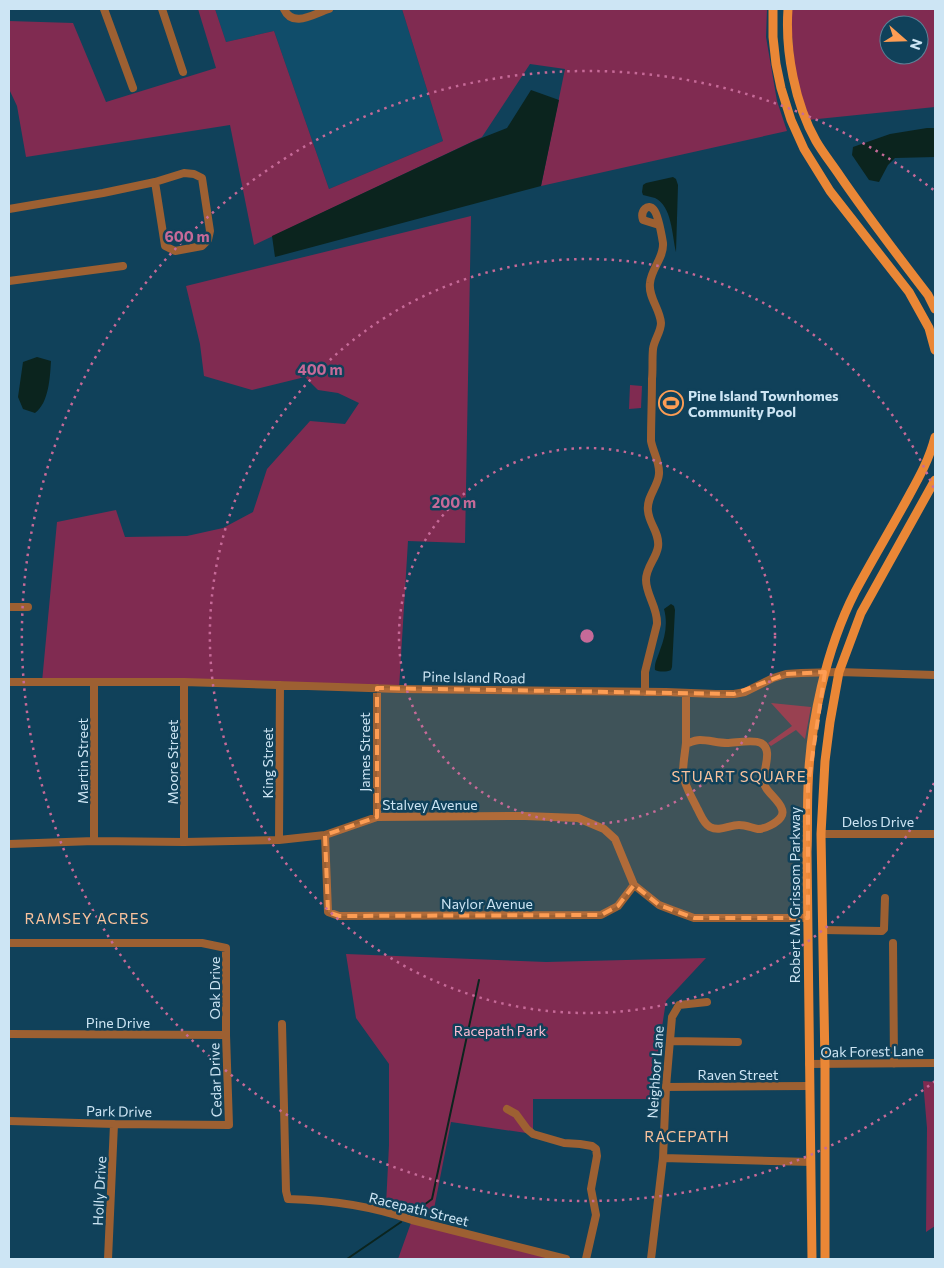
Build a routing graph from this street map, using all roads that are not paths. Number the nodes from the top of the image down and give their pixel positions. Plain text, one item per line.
1 (104, 9) edge
2 (162, 9) edge
3 (284, 9) edge
4 (329, 9) edge
5 (773, 9) edge
6 (788, 9) edge
7 (183, 72) dead end
8 (133, 88) dead end
9 (155, 182) junction
10 (9, 209) edge
11 (659, 225) dead end
12 (123, 266) dead end
13 (9, 281) edge
14 (935, 310) edge
15 (935, 348) edge
16 (935, 437) edge
17 (935, 480) edge
18 (9, 607) edge
19 (28, 607) dead end
20 (825, 672) junction
21 (839, 672) junction
22 (935, 675) edge
23 (9, 682) edge
24 (94, 682) junction
25 (184, 682) junction
26 (280, 685) junction
27 (377, 688) junction
28 (645, 692) junction
29 (686, 694) junction
30 (686, 744) junction
31 (808, 785) junction
32 (823, 790) junction
33 (377, 816) junction
34 (821, 834) junction
35 (935, 834) edge
36 (325, 835) junction
37 (279, 840) junction
38 (94, 841) junction
39 (184, 842) junction
40 (9, 844) edge
41 (634, 885) junction
42 (884, 898) dead end
43 (808, 918) junction
44 (823, 930) junction
45 (9, 943) edge
46 (893, 943) dead end
47 (707, 1002) dead end
48 (282, 1024) dead end
49 (9, 1034) edge
50 (226, 1035) junction
51 (670, 1042) junction
52 (738, 1042) dead end
53 (935, 1063) edge
54 (809, 1064) junction
55 (894, 1064) junction
56 (825, 1065) junction
57 (810, 1086) junction
58 (666, 1087) junction
59 (507, 1109) dead end
60 (9, 1121) edge
61 (114, 1124) junction
62 (229, 1125) joint
63 (663, 1158) junction
64 (810, 1162) junction
65 (108, 1259) edge
66 (566, 1259) edge
67 (586, 1259) edge
68 (651, 1259) edge
69 (812, 1259) edge
70 (825, 1259) edge

1 - 8 street
2 - 7 street
3 - 4 street
5 - 15 main road
6 - 14 main road
9 - 9 street
9 - 10 street
11 - 28 street
12 - 13 street
16 - 20 main road, Robert M. Grissom Parkway
17 - 21 main road, Robert M. Grissom Parkway
18 - 19 street
20 - 21 street, Pine Island Road
20 - 29 street, Pine Island Road
20 - 31 main road, Robert M. Grissom Parkway
21 - 22 street, Pine Island Road
21 - 32 main road, Robert M. Grissom Parkway
23 - 24 street, Pine Island Road
24 - 25 street, Pine Island Road
24 - 38 street, Martin Street
25 - 26 street, Pine Island Road
25 - 39 street, Moore Street
26 - 27 street, Pine Island Road
26 - 37 street, King Street
27 - 28 street, Pine Island Road
27 - 33 street, James Street
28 - 29 street, Pine Island Road
29 - 30 street
30 - 30 street
31 - 32 main road
31 - 43 main road, Robert M. Grissom Parkway
32 - 34 main road, Robert M. Grissom Parkway
33 - 36 street, Stalvey Avenue
33 - 41 street, Stalvey Avenue
34 - 35 street, Delos Drive
34 - 44 main road, Robert M. Grissom Parkway
36 - 37 street, Stalvey Avenue
36 - 41 street, Naylor Avenue
37 - 39 street, Stalvey Avenue
38 - 39 street, Stalvey Avenue
38 - 40 street, Stalvey Avenue
41 - 43 street
42 - 44 street
43 - 54 main road, Robert M. Grissom Parkway
44 - 56 main road, Robert M. Grissom Parkway
45 - 50 street, Oak Drive
46 - 55 street
47 - 51 street, Neighbor Lane
48 - 66 street, Racepath Street
49 - 50 street, Pine Drive
50 - 62 street, Cedar Drive
51 - 52 street
51 - 58 street, Neighbor Lane
53 - 55 street, Oak Forest Lane
54 - 56 street, Oak Forest Lane
54 - 57 main road, Robert M. Grissom Parkway
55 - 56 street, Oak Forest Lane
56 - 70 main road, Robert M. Grissom Parkway
57 - 58 street, Raven Street
57 - 64 main road, Robert M. Grissom Parkway
58 - 63 street, Neighbor Lane
59 - 67 street
60 - 61 street, Park Drive
61 - 62 street, Park Drive
61 - 65 street, Holly Drive
63 - 64 street
63 - 68 street, Neighbor Lane
64 - 69 main road, Robert M. Grissom Parkway

